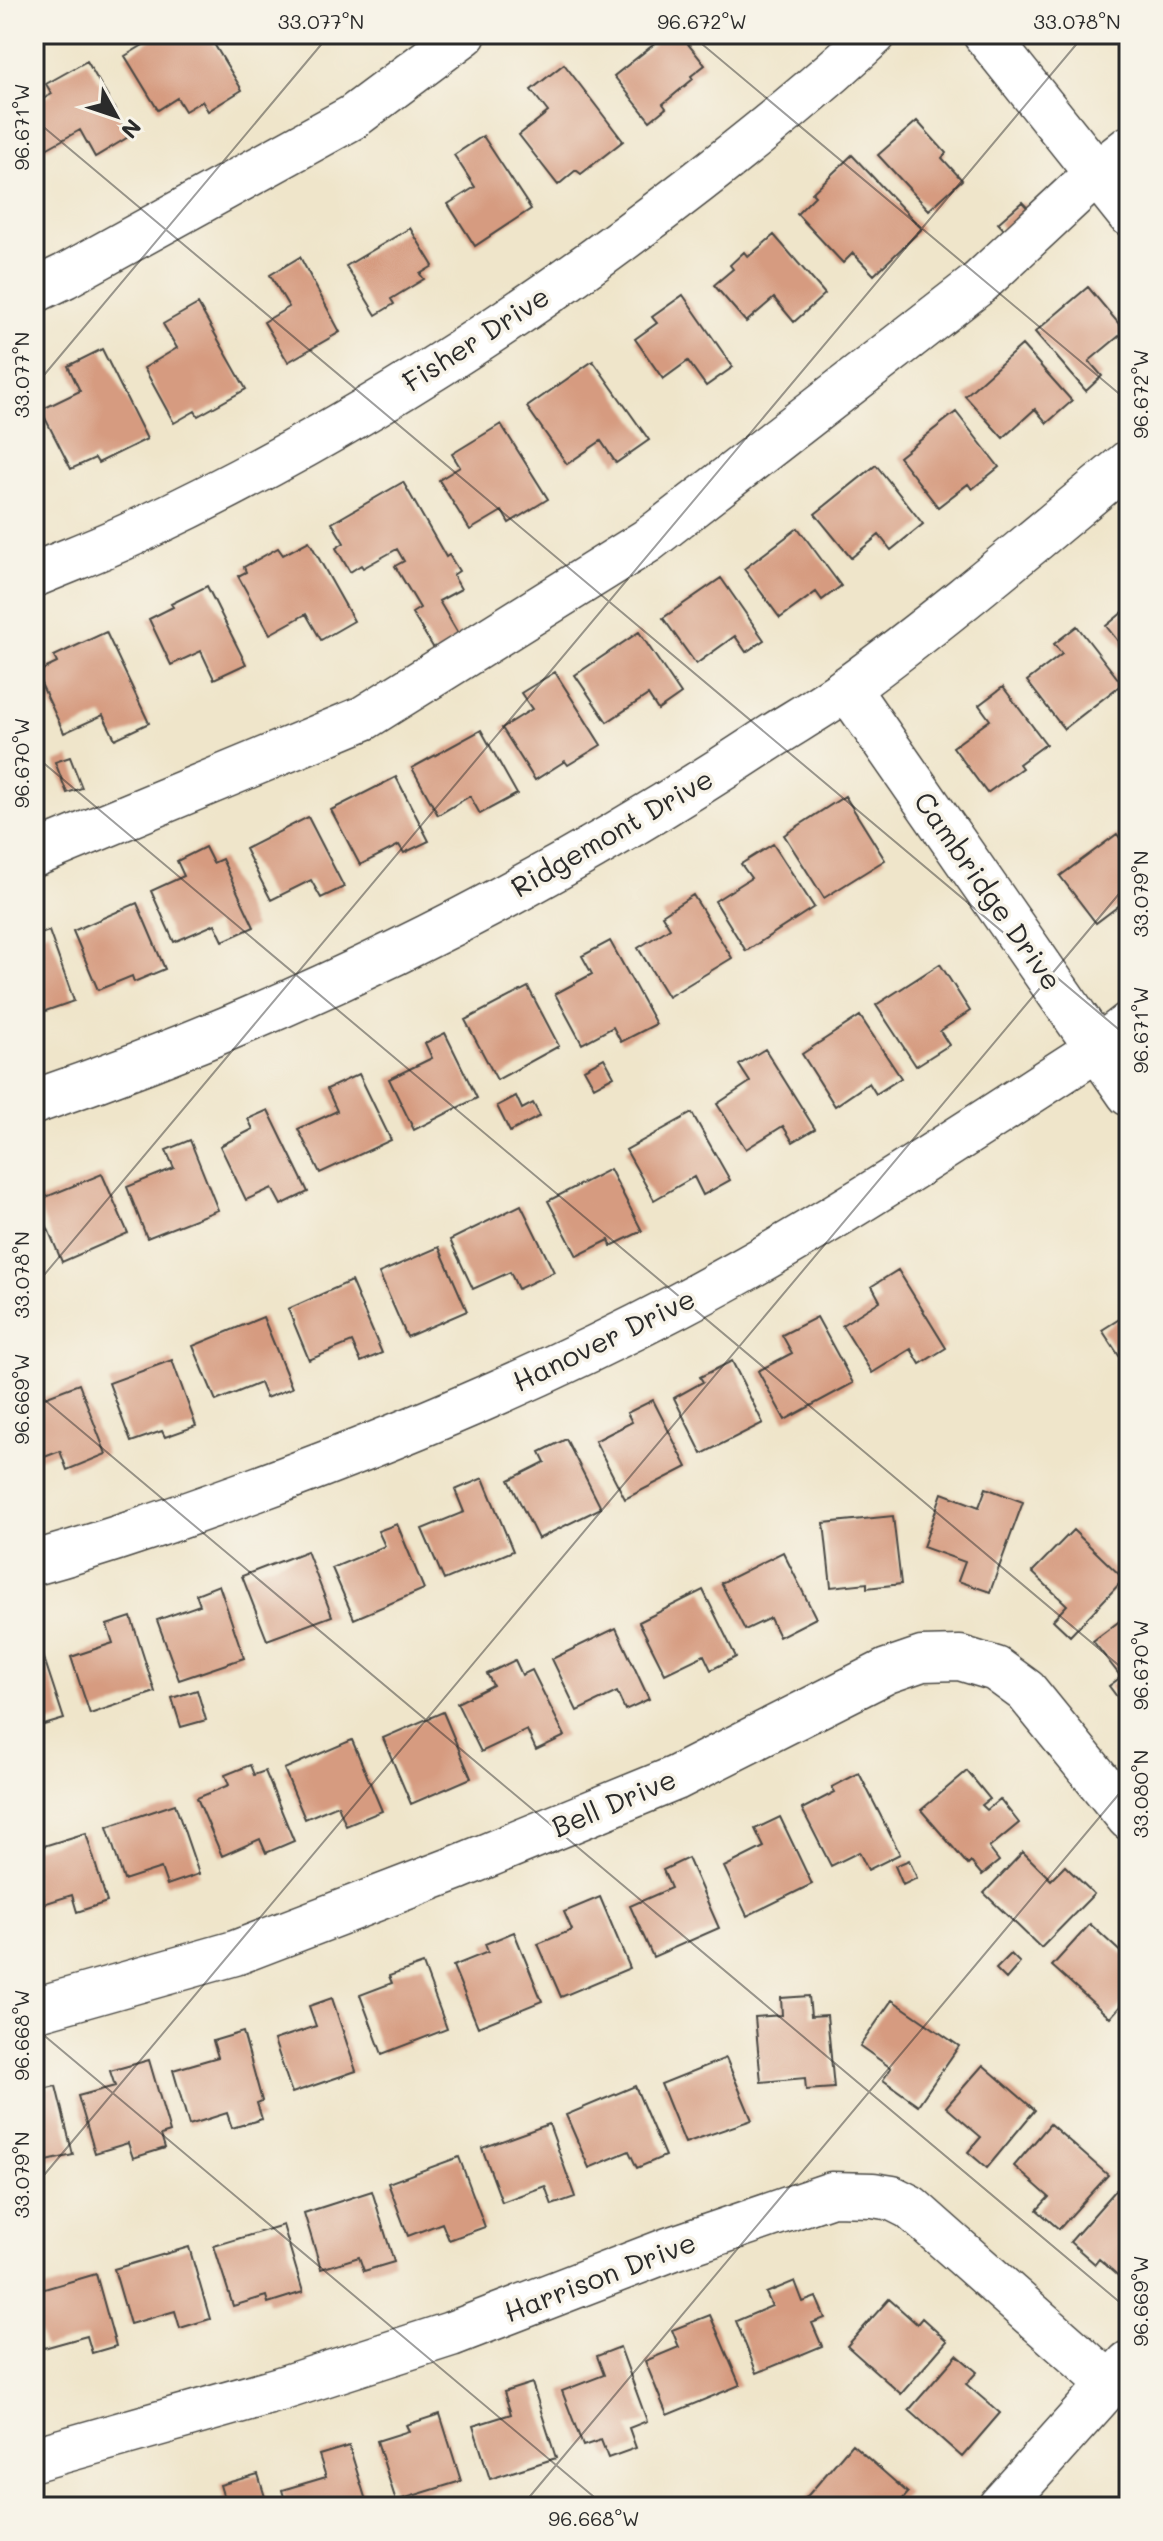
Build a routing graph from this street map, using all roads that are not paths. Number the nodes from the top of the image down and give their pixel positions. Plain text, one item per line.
1 (464, 34) edge
2 (874, 34) edge
3 (985, 34) edge
4 (1113, 161) edge
5 (1129, 214) edge
6 (34, 291) edge
7 (1129, 462) edge
8 (34, 575) edge
9 (847, 688) junction
10 (34, 855) edge
11 (1113, 1037) edge
12 (1129, 1094) edge
13 (34, 1102) edge
14 (34, 1563) edge
15 (1129, 1818) edge
16 (34, 2010) edge
17 (1120, 2373) edge
18 (34, 2459) edge
19 (1000, 2507) edge

1 - 6 street
2 - 8 street, Fisher Drive
3 - 4 street
4 - 5 street
4 - 10 street
7 - 9 street, Ridgemont Drive
9 - 11 street, Cambridge Drive
9 - 13 street, Ridgemont Drive
11 - 12 street, Cambridge Drive
11 - 14 street, Hanover Drive
15 - 16 street, Bell Drive
17 - 18 street, Harrison Drive
17 - 19 street

